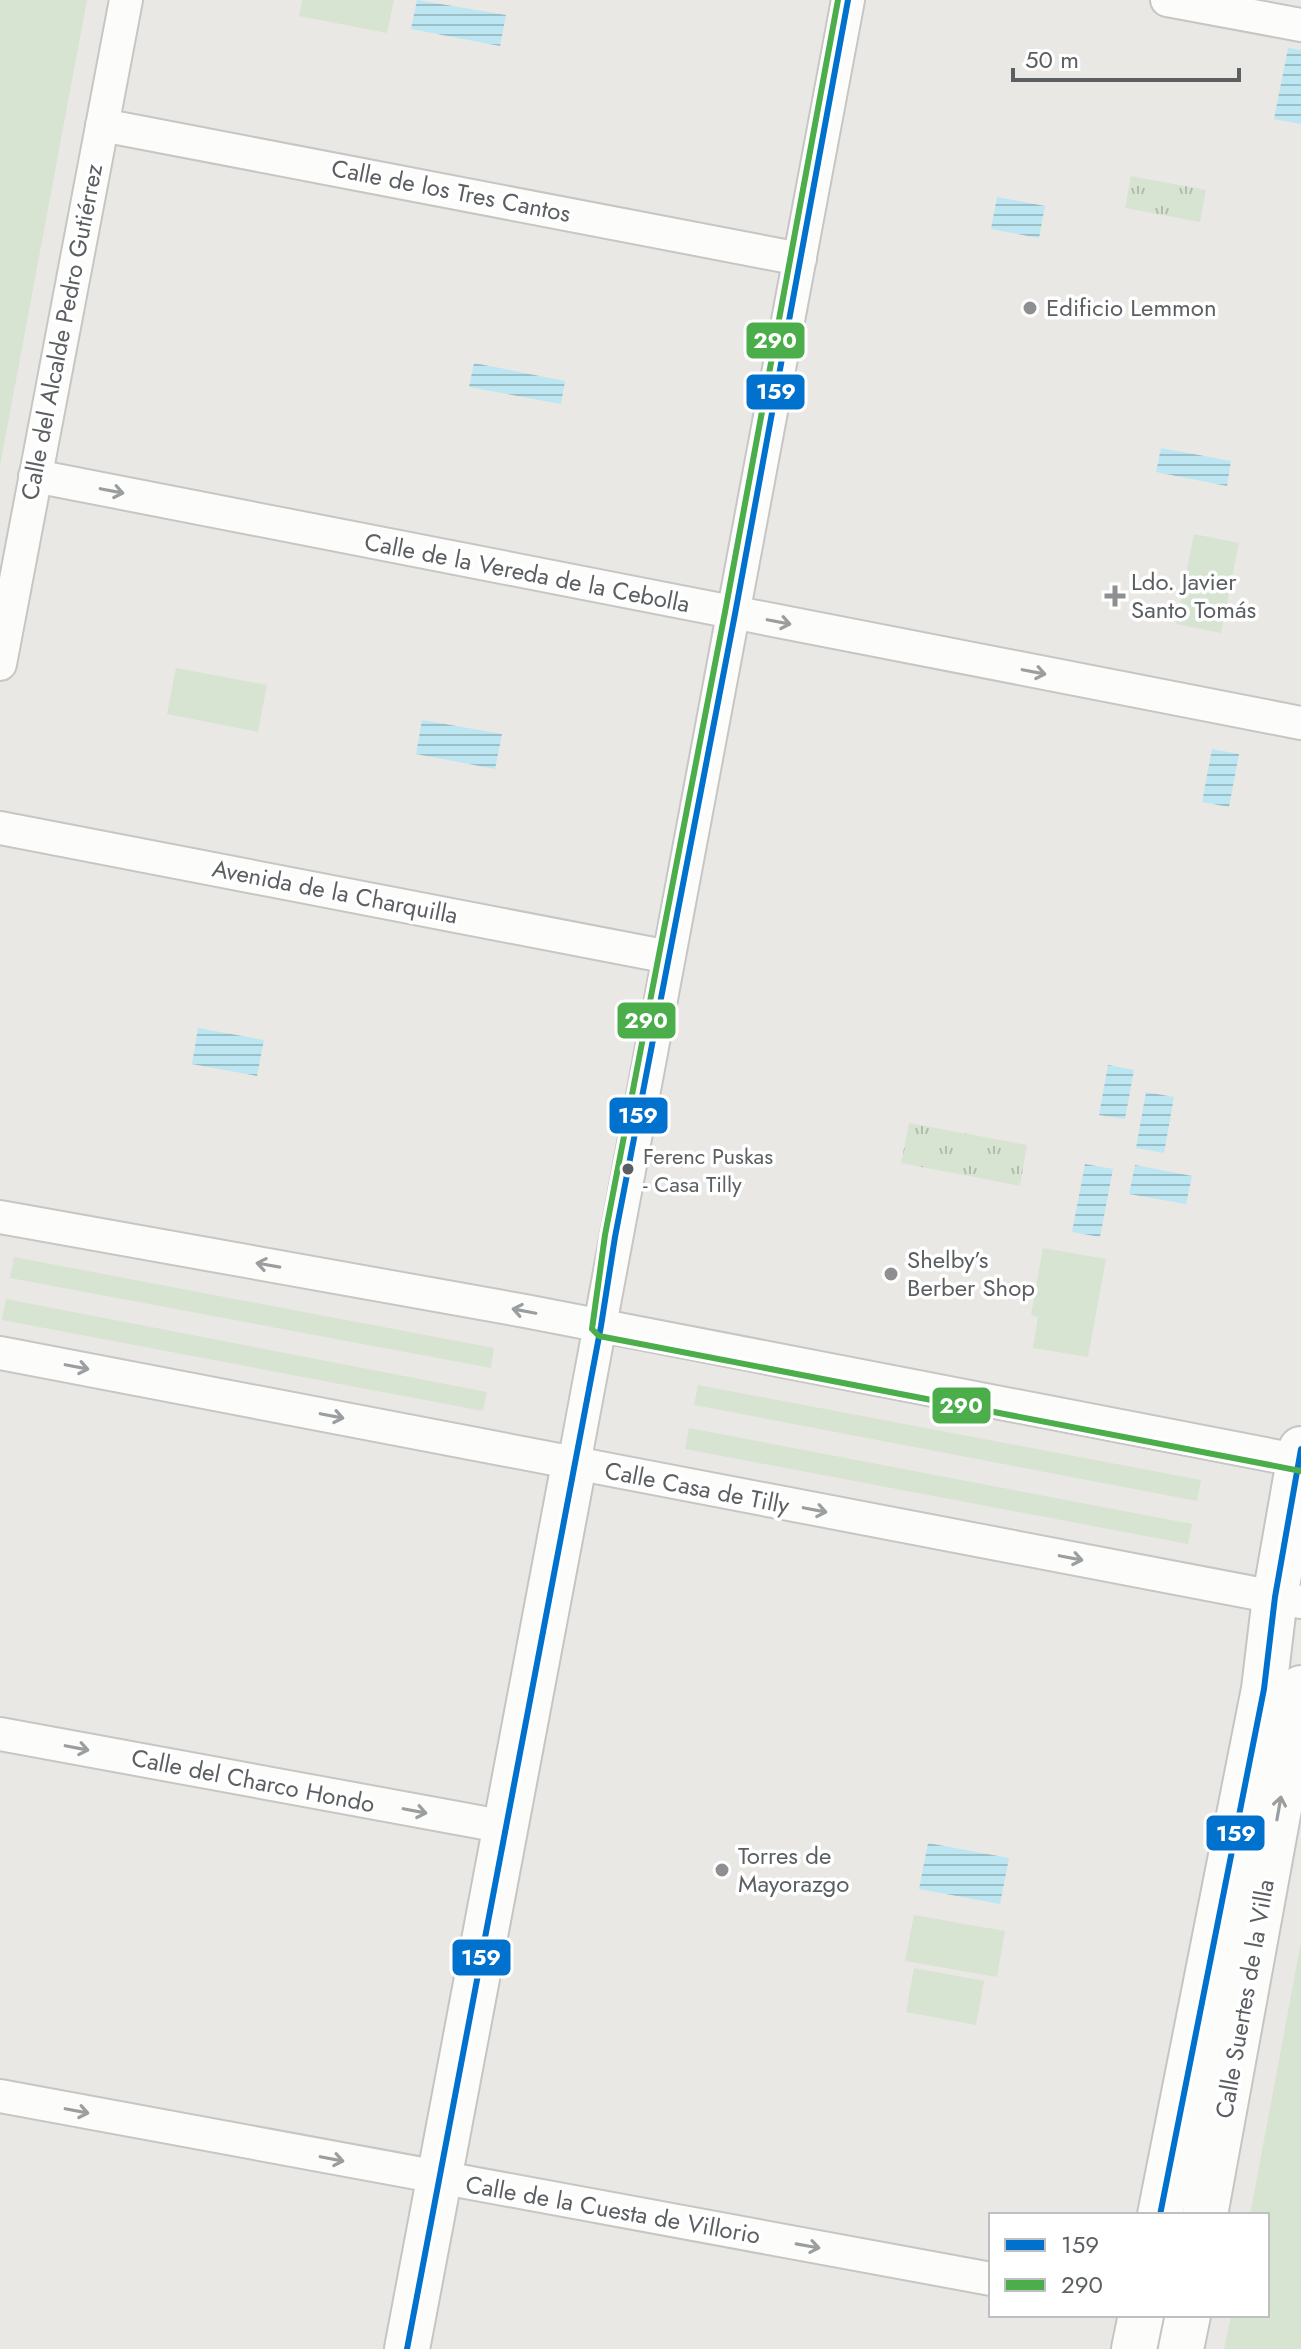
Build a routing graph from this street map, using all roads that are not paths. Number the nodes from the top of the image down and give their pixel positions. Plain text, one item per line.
1 (126, 0) edge
2 (848, 0) edge
3 (1167, 0) edge
4 (1301, 25) edge
5 (102, 125) junction
6 (800, 259) junction
7 (35, 476) junction
8 (735, 614) junction
9 (0, 664) edge
10 (1301, 723) edge
11 (0, 828) edge
12 (669, 957) junction
13 (0, 1217) edge
14 (601, 1326) junction
15 (0, 1353) edge
16 (1300, 1457) edge
17 (574, 1464) junction
18 (1288, 1599) edge
19 (1301, 1688) edge
20 (0, 1734) edge
21 (506, 1827) junction
22 (0, 2096) edge
23 (441, 2179) junction
24 (1160, 2213) edge
25 (1205, 2213) edge
26 (989, 2279) edge
27 (1141, 2317) edge
28 (1188, 2317) edge
29 (407, 2349) edge
30 (1134, 2349) edge
31 (1181, 2349) edge

1 - 5 street, Calle del Alcalde Pedro Gutiérrez
2 - 6 street
3 - 4 street
5 - 6 street, Calle de los Tres Cantos
5 - 7 street, Calle del Alcalde Pedro Gutiérrez
6 - 8 street
7 -> 8 street, Calle de la Vereda de la Cebolla
7 - 9 street, Calle del Alcalde Pedro Gutiérrez
8 -> 10 street, Calle de la Vereda de la Cebolla
8 - 12 street
11 - 12 street, Avenida de la Charquilla
12 - 14 street
14 -> 13 street
14 - 16 street
14 - 17 street
15 -> 17 street, Calle Casa de Tilly
16 - 18 main road, Calle Suertes de la Villa
17 -> 18 street, Calle Casa de Tilly
17 - 21 main road
18 - 24 main road, Calle Suertes de la Villa
25 -> 19 main road, Calle Suertes de la Villa
20 -> 21 street, Calle del Charco Hondo
21 - 23 main road
22 -> 23 street, Calle de la Cuesta de Villorio
23 -> 26 street, Calle de la Cuesta de Villorio
23 - 29 main road
27 - 30 main road
28 - 31 main road

